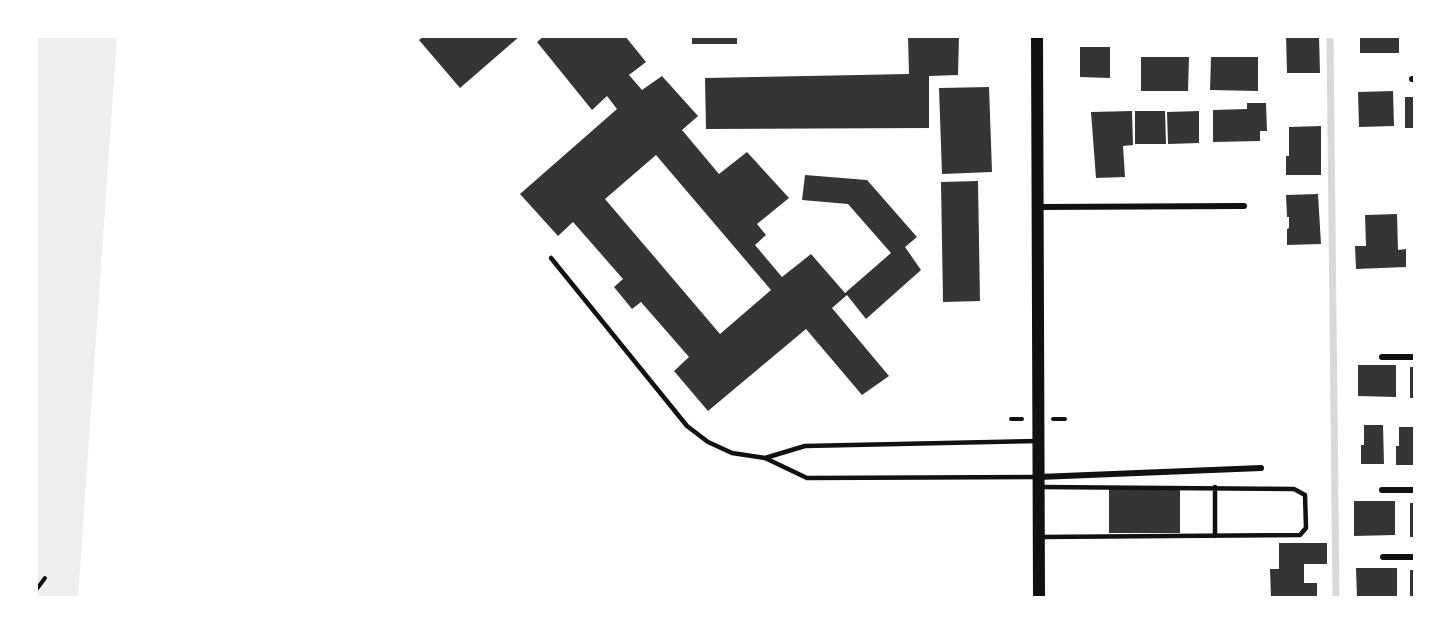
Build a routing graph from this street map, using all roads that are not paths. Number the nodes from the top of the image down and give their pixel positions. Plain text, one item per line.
1 (1037, 36) edge
2 (1244, 206) dead end
3 (1037, 207) junction
4 (551, 258) dead end
5 (1382, 357) dead end
6 (1415, 357) edge
7 (1038, 441) junction
8 (765, 458) junction
9 (1261, 468) dead end
10 (1039, 482) junction
11 (1215, 487) junction
12 (1382, 490) dead end
13 (1415, 490) edge
14 (1215, 536) junction
15 (1039, 537) junction
16 (1383, 557) dead end
17 (1415, 557) edge
18 (1039, 598) edge

1 - 3 main road
2 - 3 street
3 - 7 main road
4 - 8 lane
5 - 6 street
7 - 8 lane
7 - 10 main road
8 - 10 lane
9 - 10 street
10 - 11 lane
10 - 15 main road
11 - 14 lane
11 - 14 lane
12 - 13 street
14 - 15 lane
15 - 18 main road
16 - 17 street

